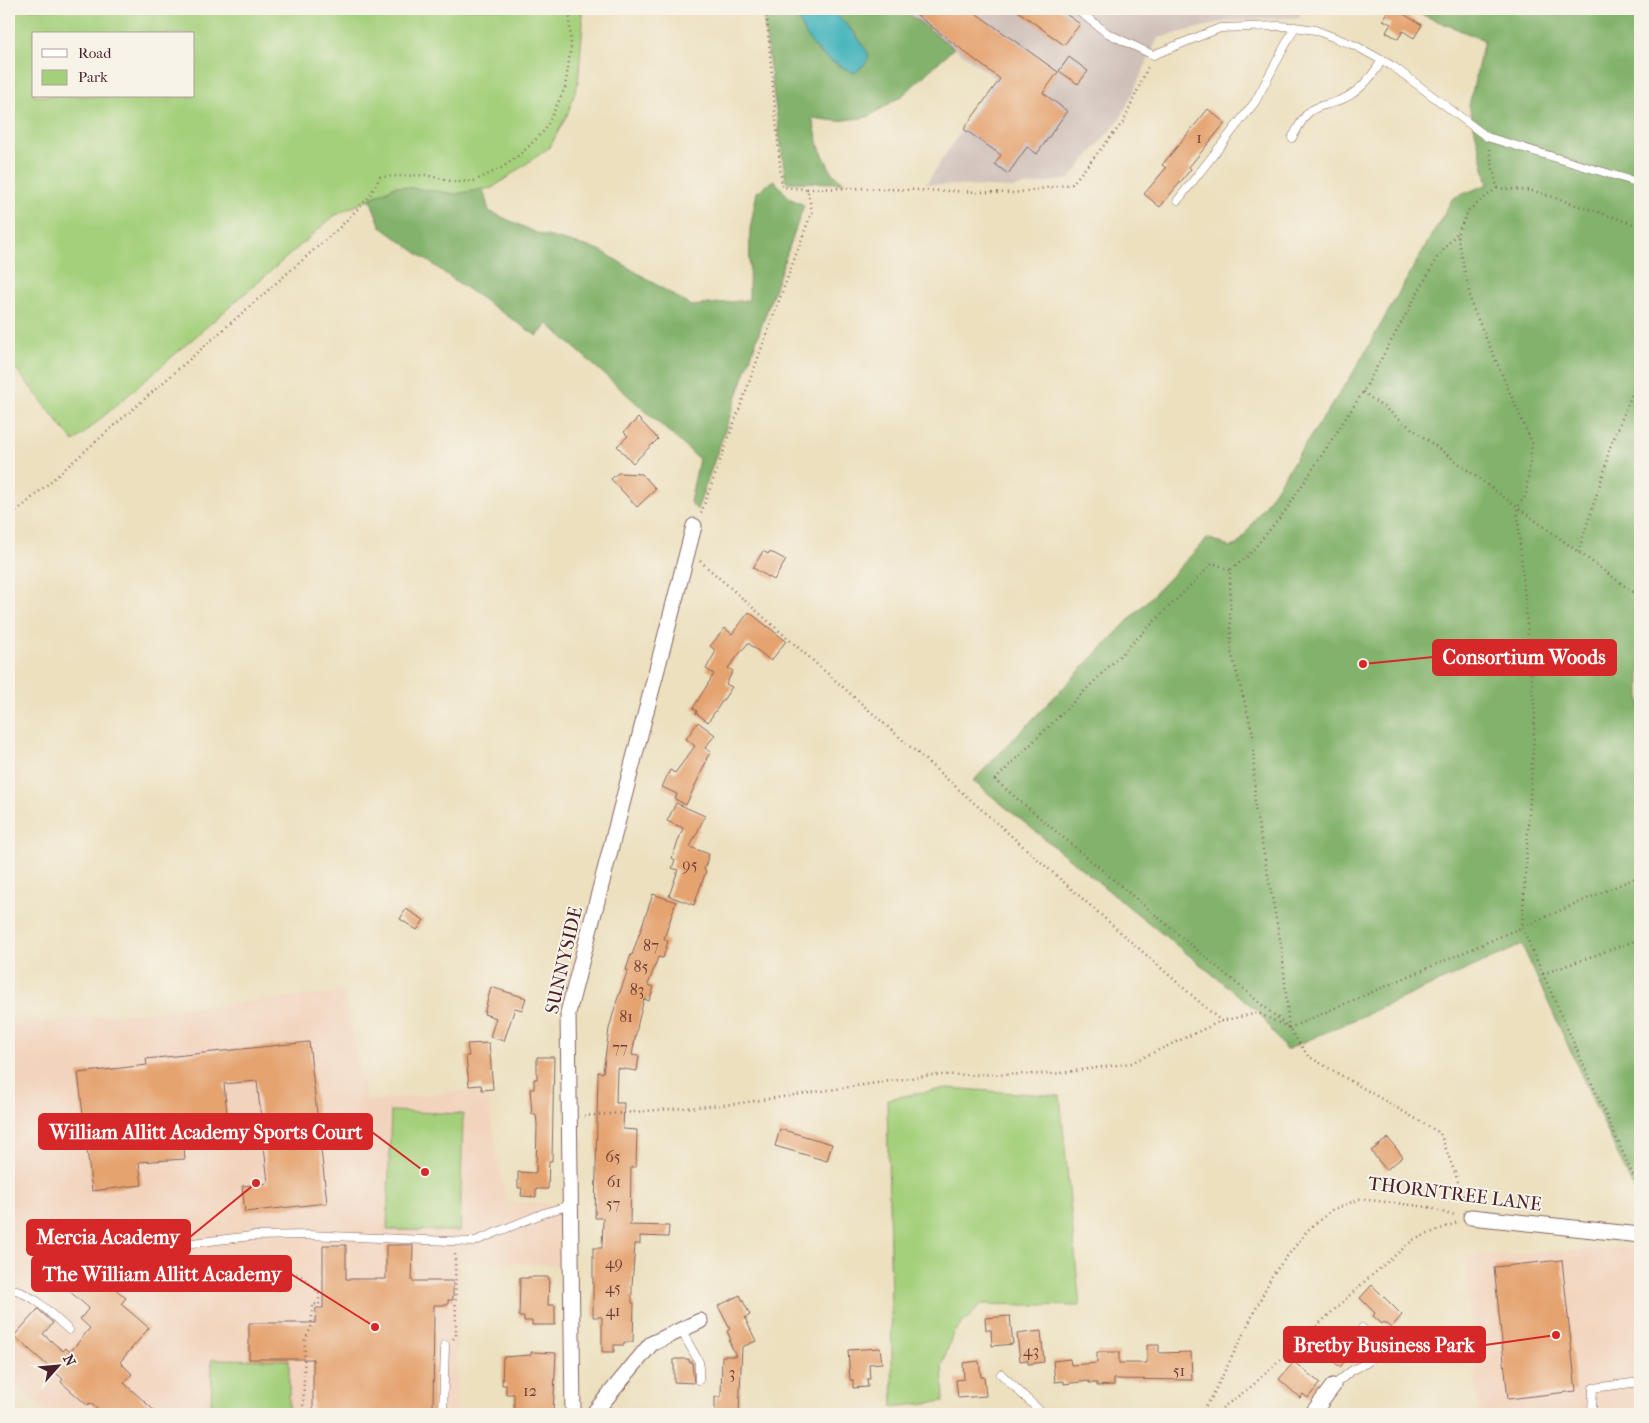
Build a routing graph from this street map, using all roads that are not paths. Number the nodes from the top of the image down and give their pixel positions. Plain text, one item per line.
1 (1076, 9) edge
2 (1296, 27) junction
3 (1382, 60) junction
4 (1292, 138) dead end
5 (1640, 183) edge
6 (1178, 200) dead end
7 (697, 520) road end
8 (571, 1205) junction
9 (1471, 1217) road end
10 (1640, 1235) edge
11 (134, 1250) dead end
12 (9, 1291) edge
13 (700, 1321) dead end
14 (1362, 1328) dead end
15 (69, 1330) dead end
16 (681, 1330) junction
17 (445, 1345) road end
18 (1001, 1374) dead end
19 (699, 1380) dead end
20 (1640, 1382) edge
21 (1332, 1386) joint
22 (1315, 1413) edge
23 (443, 1414) edge
24 (573, 1414) edge
25 (593, 1414) edge
26 (1043, 1414) edge
27 (1592, 1414) edge

1 - 2 lane
2 - 3 lane
2 - 6 lane
3 - 4 lane
3 - 5 lane
7 - 8 street, SUNNYSIDE
8 - 11 lane
8 - 24 street, SUNNYSIDE
9 - 10 street, THORNTREE LANE
12 - 15 lane
13 - 16 street
14 - 21 lane
16 - 19 lane
16 - 25 street
17 - 23 lane
18 - 26 lane
20 - 27 lane
21 - 22 street

